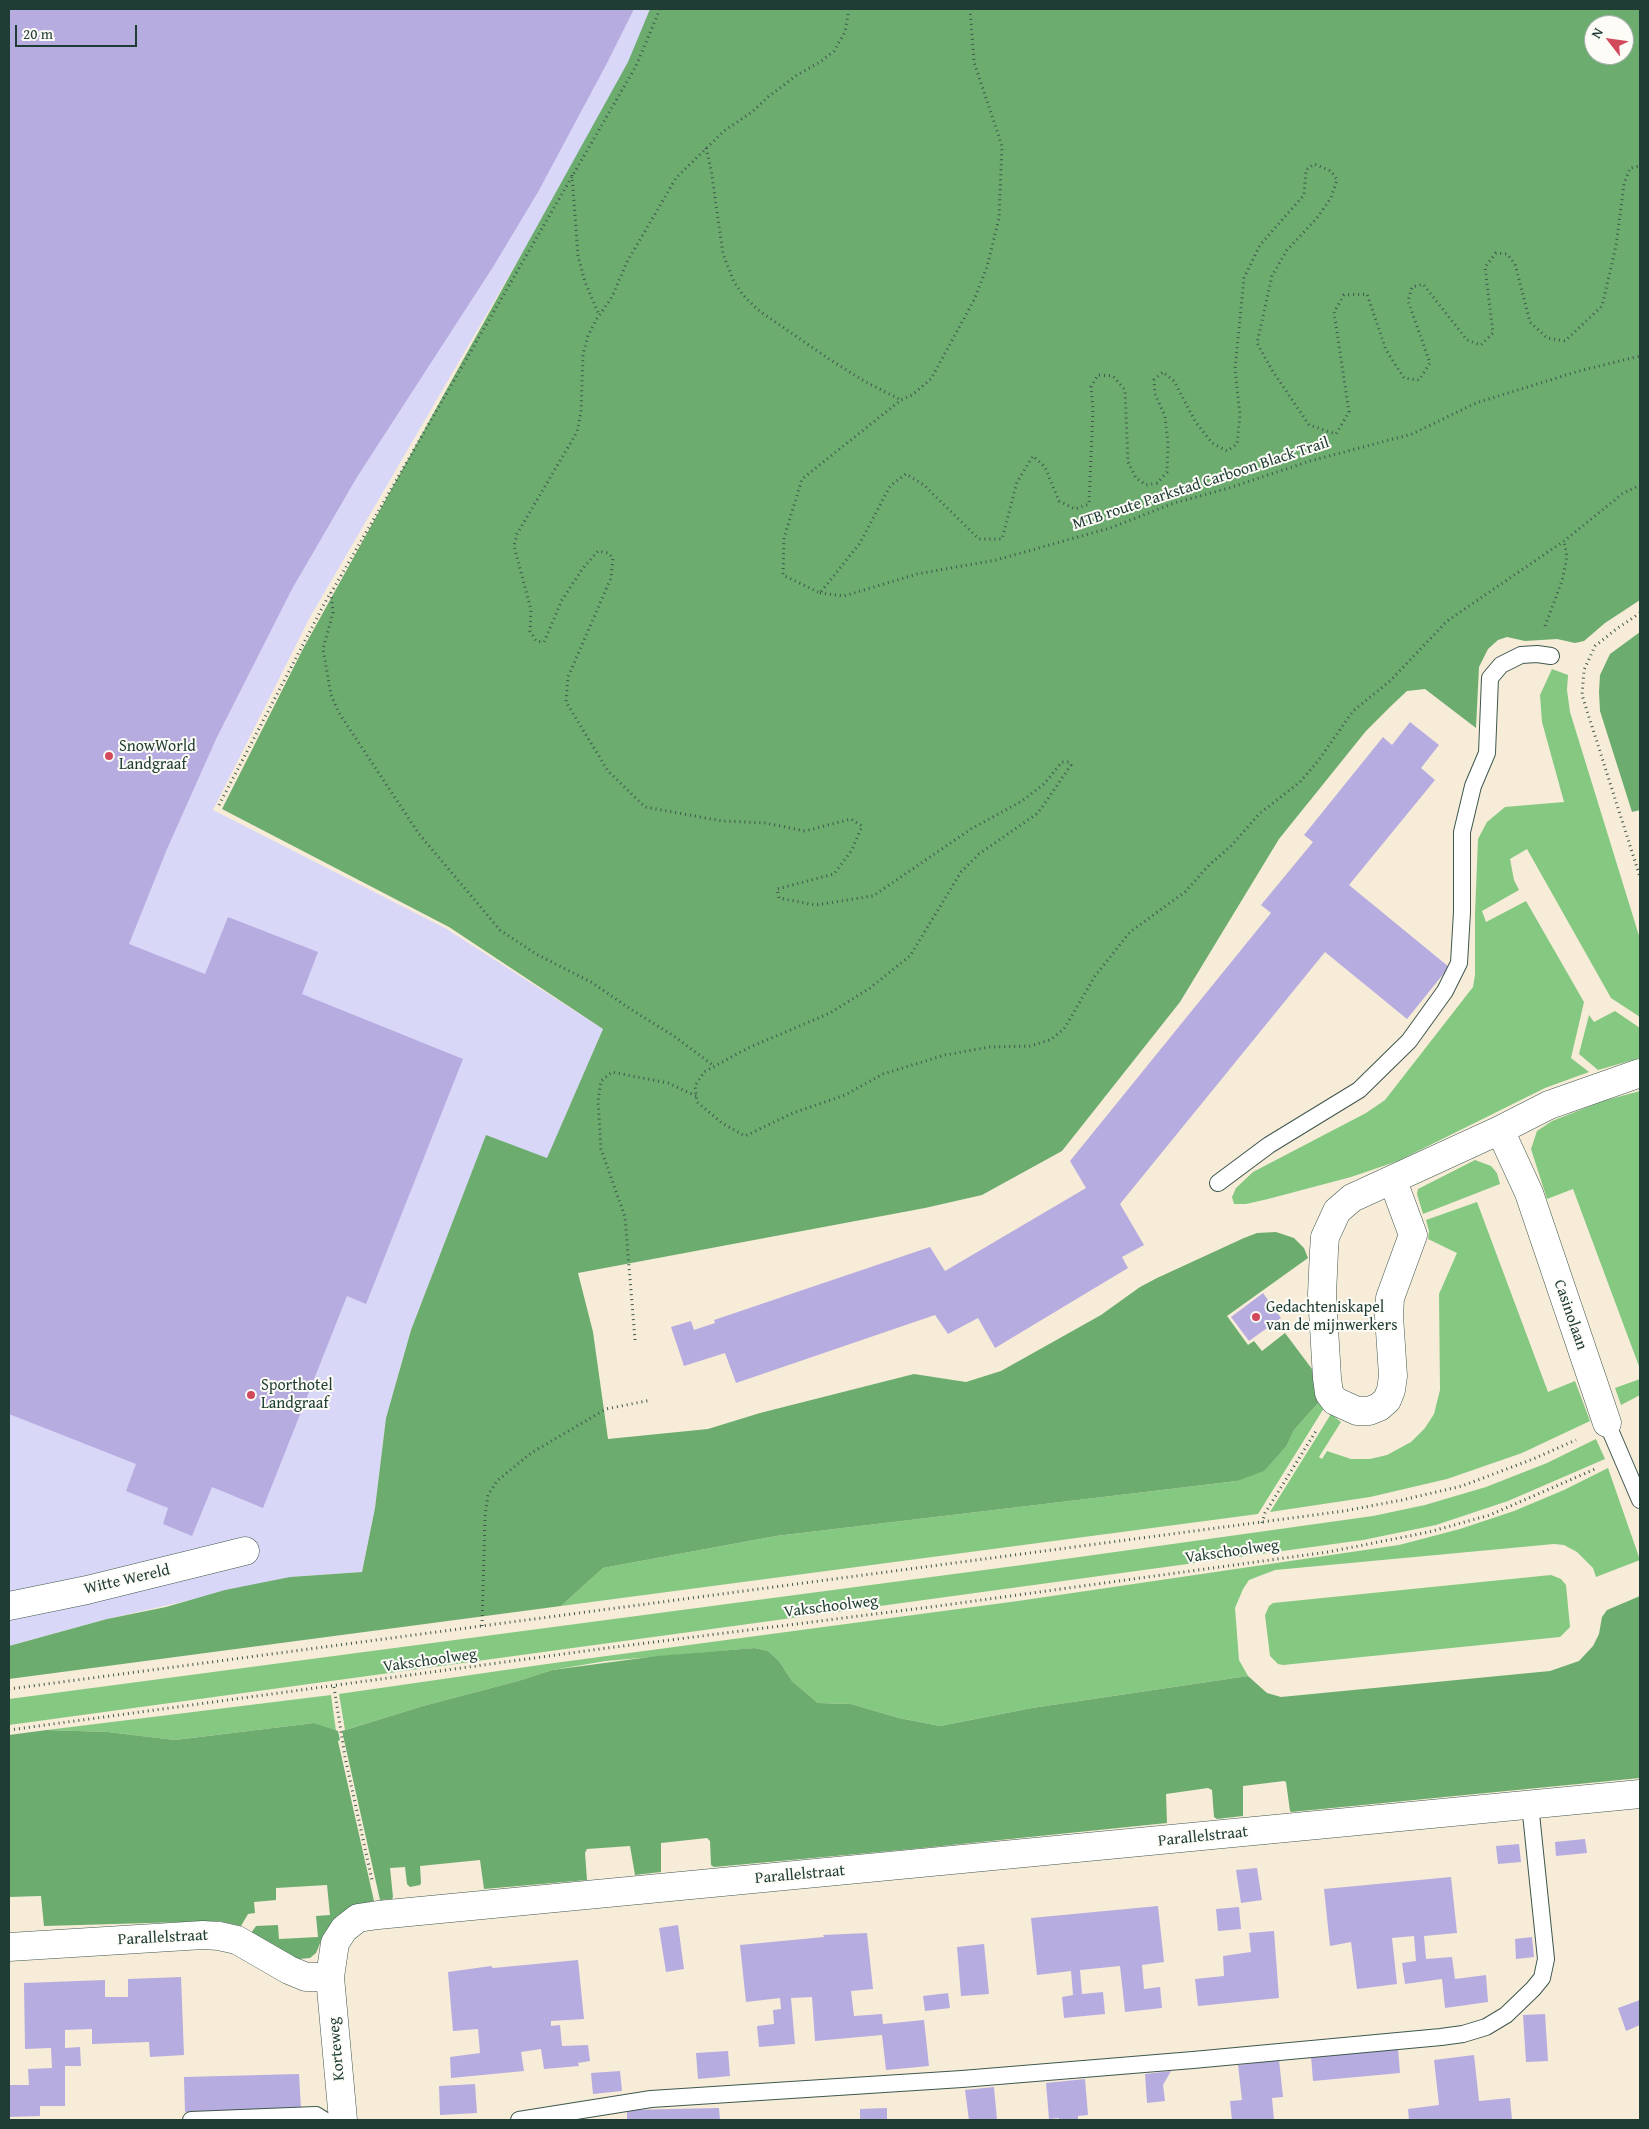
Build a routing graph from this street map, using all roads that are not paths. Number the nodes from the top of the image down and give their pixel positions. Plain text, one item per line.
1 (1551, 656) road end
2 (1640, 1073) edge
3 (1500, 1130) junction
4 (1393, 1180) junction
5 (1218, 1183) dead end
6 (1608, 1424) joint
7 (1640, 1500) edge
8 (246, 1551) dead end
9 (9, 1606) edge
10 (1640, 1794) edge
11 (1530, 1804) junction
12 (9, 1947) edge
13 (330, 1977) junction
14 (191, 2120) edge
15 (324, 2120) edge
16 (344, 2120) edge
17 (519, 2120) edge

1 - 5 lane
2 - 3 street
3 - 4 street
3 - 6 street, Casinolaan
4 - 4 street
6 - 7 lane, Casinolaan
8 - 9 street, Witte Wereld
10 - 11 street, Parallelstraat
11 - 13 street, Parallelstraat
11 - 17 lane
12 - 13 street, Parallelstraat
13 - 16 street, Korteweg
14 - 15 lane

